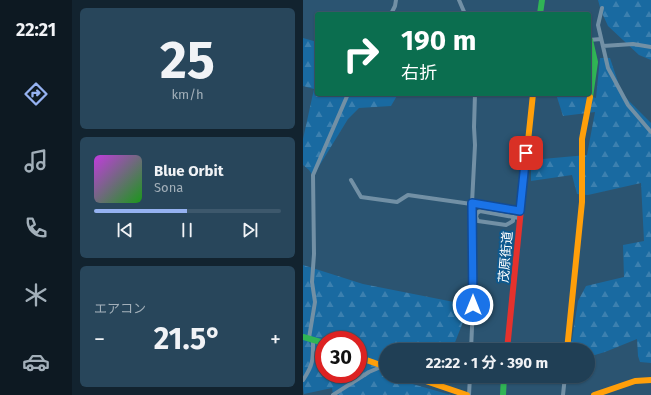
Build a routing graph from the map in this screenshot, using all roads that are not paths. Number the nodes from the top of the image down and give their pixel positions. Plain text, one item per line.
1 (396, 0) edge
2 (459, 0) edge
3 (542, 0) edge
4 (602, 8) dead end
5 (392, 12) edge
6 (464, 12) edge
7 (540, 12) edge
8 (601, 39) junction
9 (591, 40) edge
10 (603, 46) junction
11 (591, 47) edge
12 (651, 47) edge
13 (591, 93) edge
14 (347, 96) edge
15 (475, 96) edge
16 (533, 96) edge
17 (590, 96) edge
18 (651, 132) edge
19 (351, 180) dead end
20 (472, 203) junction
21 (520, 211) junction
22 (516, 217) junction
23 (308, 338) edge
24 (471, 343) edge
25 (507, 343) edge
26 (568, 343) edge
27 (367, 360) edge
28 (379, 365) edge
29 (379, 369) edge
30 (303, 380) edge
31 (651, 380) edge
32 (432, 383) edge
33 (469, 383) edge
34 (504, 383) edge
35 (564, 383) edge
36 (333, 395) edge
37 (468, 395) edge
38 (503, 395) edge
39 (563, 395) edge
40 (594, 395) edge

1 - 5 street
2 - 6 street
3 - 7 street
4 - 8 street
8 - 9 street
8 - 10 street
10 - 12 street
10 - 18 street
11 - 13 street
14 - 23 street
15 - 20 street
16 - 21 street, 茂原街道
17 - 26 street
19 - 20 street
20 - 21 street
20 - 24 street
21 - 22 street, 茂原街道
22 - 22 street
22 - 25 street, 茂原街道
23 - 30 street
27 - 28 street
29 - 36 street
31 - 40 street
32 - 37 street
33 - 37 street
34 - 38 street
35 - 39 street

